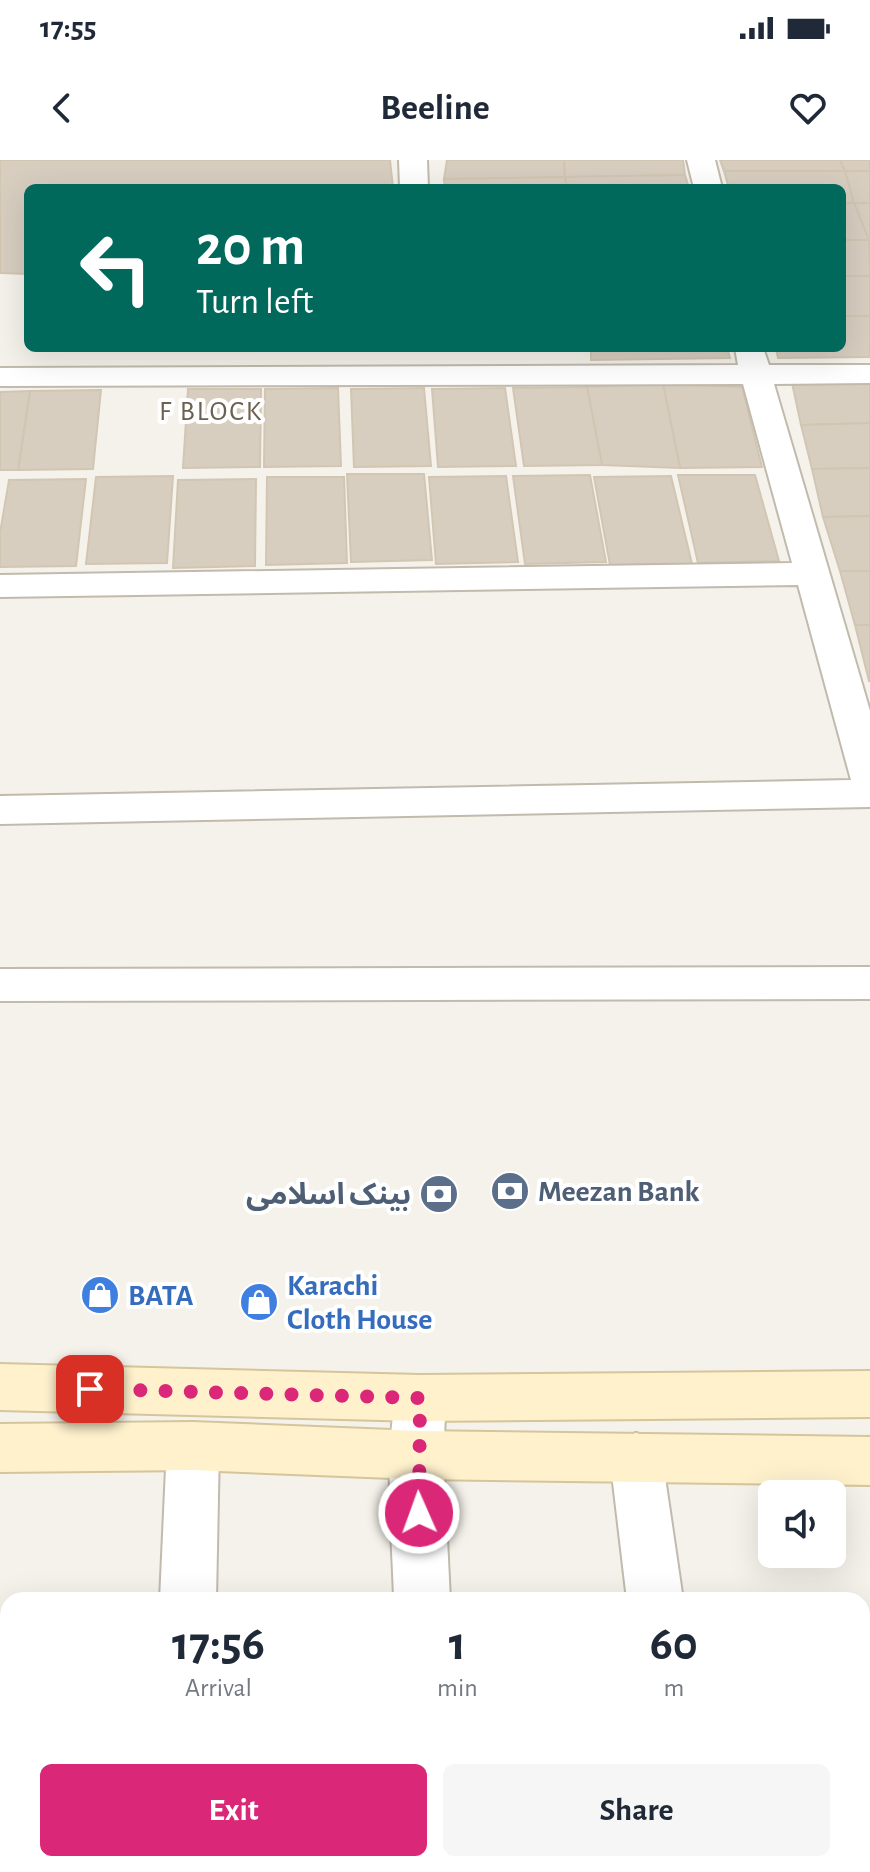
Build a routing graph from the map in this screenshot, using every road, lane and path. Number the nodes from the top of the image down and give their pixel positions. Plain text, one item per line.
1 (413, 160) edge
2 (701, 160) edge
3 (414, 184) edge
4 (707, 184) edge
5 (425, 361) edge
6 (752, 362) edge
7 (870, 374) edge
8 (0, 377) edge
9 (812, 574) junction
10 (0, 586) edge
11 (870, 778) edge
12 (870, 793) edge
13 (0, 810) edge
14 (870, 983) edge
15 (0, 985) edge
16 (0, 1387) edge
17 (870, 1394) edge
18 (420, 1398) junction
19 (193, 1446) junction
20 (0, 1448) edge
21 (417, 1455) junction
22 (636, 1457) junction
23 (870, 1461) edge
24 (188, 1592) edge
25 (422, 1592) edge
26 (654, 1592) edge

1 - 3 street
2 - 4 street
5 - 6 street
5 - 8 street
6 - 7 street
6 - 9 street
9 - 10 street
9 - 11 street
12 - 13 street
14 - 15 street
16 - 18 main road
17 - 18 main road
18 - 21 street
19 - 20 main road
19 - 21 main road
19 - 24 street
21 - 22 main road
21 - 25 street
22 - 23 main road
22 - 26 street

